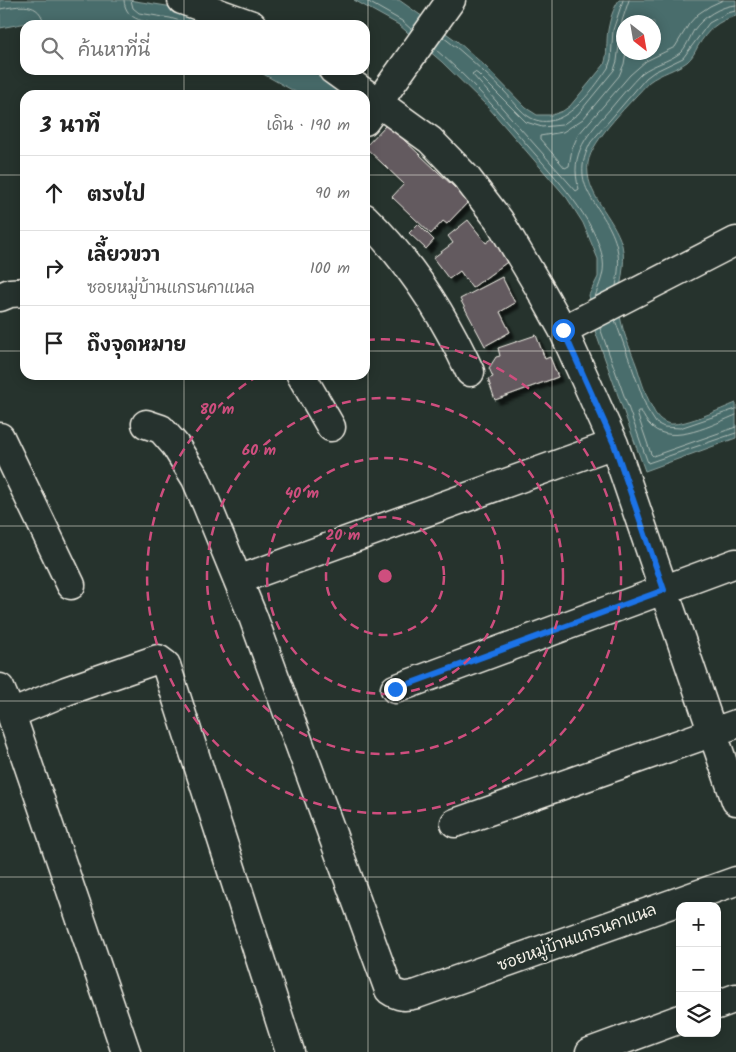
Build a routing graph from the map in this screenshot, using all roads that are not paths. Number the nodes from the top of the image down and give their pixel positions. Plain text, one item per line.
1 (182, 0) edge
2 (446, 8) edge
3 (238, 20) edge
4 (339, 75) edge
5 (352, 90) edge
6 (372, 112) edge
7 (370, 223) edge
8 (736, 241) edge
9 (20, 292) edge
10 (0, 297) edge
11 (563, 330) junction
12 (470, 372) dead end
13 (304, 380) edge
14 (146, 424) dead end
15 (331, 427) dead end
16 (614, 444) junction
17 (3, 450) edge
18 (736, 564) edge
19 (238, 580) junction
20 (70, 584) dead end
21 (664, 590) junction
22 (0, 688) edge
23 (395, 689) dead end
24 (11, 714) junction
25 (724, 729) edge
26 (736, 800) edge
27 (454, 823) dead end
28 (736, 881) edge
29 (736, 998) edge
30 (721, 1004) edge
31 (676, 1021) edge
32 (632, 1045) edge
33 (126, 1052) edge
34 (290, 1052) edge
35 (590, 1052) edge

1 - 3 street
2 - 6 street
4 - 5 street
6 - 11 street
7 - 12 street
8 - 11 street
9 - 10 street
11 - 16 street
13 - 15 street
14 - 19 street
16 - 19 street
16 - 21 street
17 - 20 street
18 - 21 street
19 - 28 street, ซอยหมู่บ้านแกรนคาแนล
21 - 23 street
21 - 25 street
22 - 24 street
24 - 33 street
24 - 34 street
25 - 26 street
25 - 27 street
29 - 30 street
31 - 32 street
32 - 35 street

